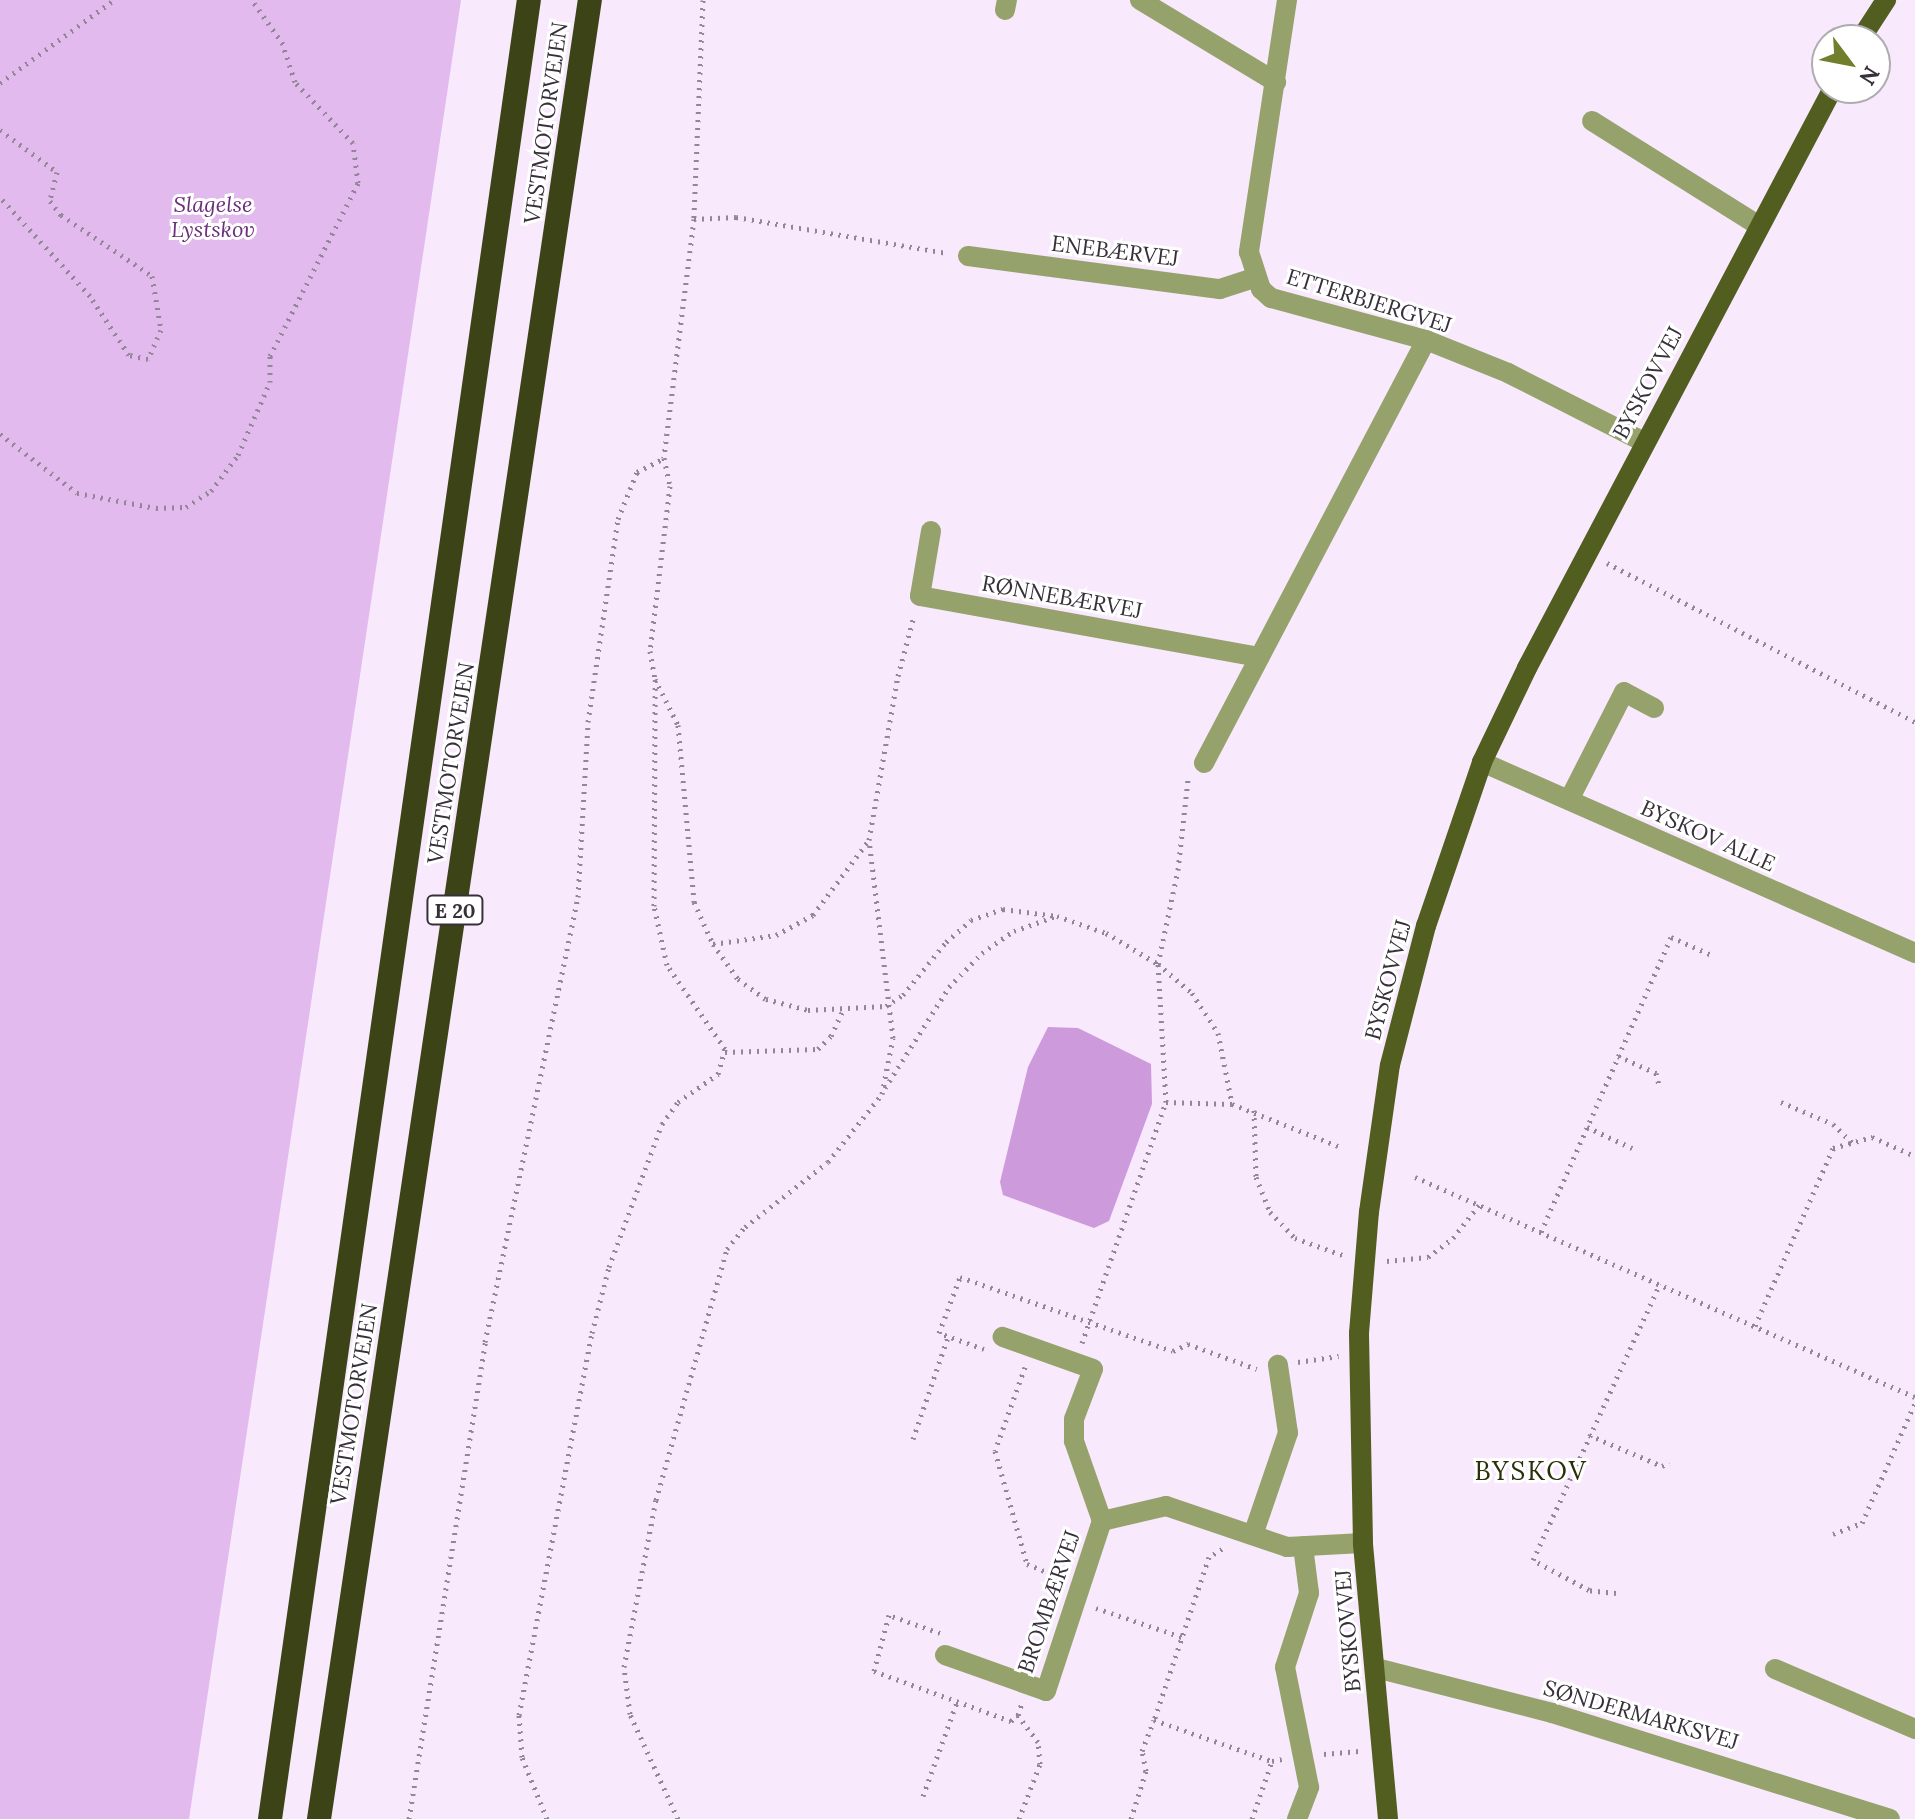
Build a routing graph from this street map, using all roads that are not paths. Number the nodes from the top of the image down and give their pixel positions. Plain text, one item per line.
1 (529, 0) edge
2 (590, 0) edge
3 (1140, 0) edge
4 (1287, 0) edge
5 (1886, 0) edge
6 (1870, 24) edge
7 (1276, 82) junction
8 (1824, 104) edge
9 (1592, 121) dead end
10 (1758, 225) junction
11 (968, 256) road end
12 (1254, 278) junction
13 (1426, 340) junction
14 (1644, 442) junction
15 (931, 531) dead end
16 (1260, 657) junction
17 (1654, 708) dead end
18 (1482, 762) junction
19 (1204, 763) road end
20 (1569, 800) junction
21 (1915, 953) edge
22 (1003, 1337) dead end
23 (1278, 1365) road end
24 (1102, 1521) junction
25 (1244, 1532) junction
26 (1363, 1543) junction
27 (1303, 1546) junction
28 (945, 1655) dead end
29 (1376, 1668) junction
30 (1775, 1669) dead end
31 (1915, 1729) edge
32 (270, 1819) edge
33 (319, 1819) edge
34 (1297, 1819) edge
35 (1388, 1819) edge
36 (1890, 1819) edge

1 - 32 highway, VESTMOTORVEJEN / E 20
2 - 33 highway, VESTMOTORVEJEN / E 20
3 - 7 street
4 - 7 street, ETTERBJERGVEJ
5 - 6 main road
7 - 12 street, ETTERBJERGVEJ
8 - 10 main road, BYSKOVVEJ
9 - 10 street
10 - 14 main road, BYSKOVVEJ
11 - 12 street, ENEBÆRVEJ
12 - 13 street, ETTERBJERGVEJ
13 - 14 street, ETTERBJERGVEJ
13 - 16 street
14 - 18 main road, BYSKOVVEJ
15 - 16 street, RØNNEBÆRVEJ
16 - 19 street
17 - 20 street
18 - 20 street, BYSKOV ALLE
18 - 26 main road, BYSKOVVEJ
20 - 21 street, BYSKOV ALLE
22 - 24 street, BROMBÆRVEJ
23 - 25 street
24 - 25 street, BROMBÆRVEJ
24 - 28 street, BROMBÆRVEJ
25 - 27 street, BROMBÆRVEJ
26 - 27 street, BROMBÆRVEJ
26 - 29 main road, BYSKOVVEJ
27 - 34 street
29 - 35 main road, BYSKOVVEJ
29 - 36 street, SØNDERMARKSVEJ
30 - 31 street

